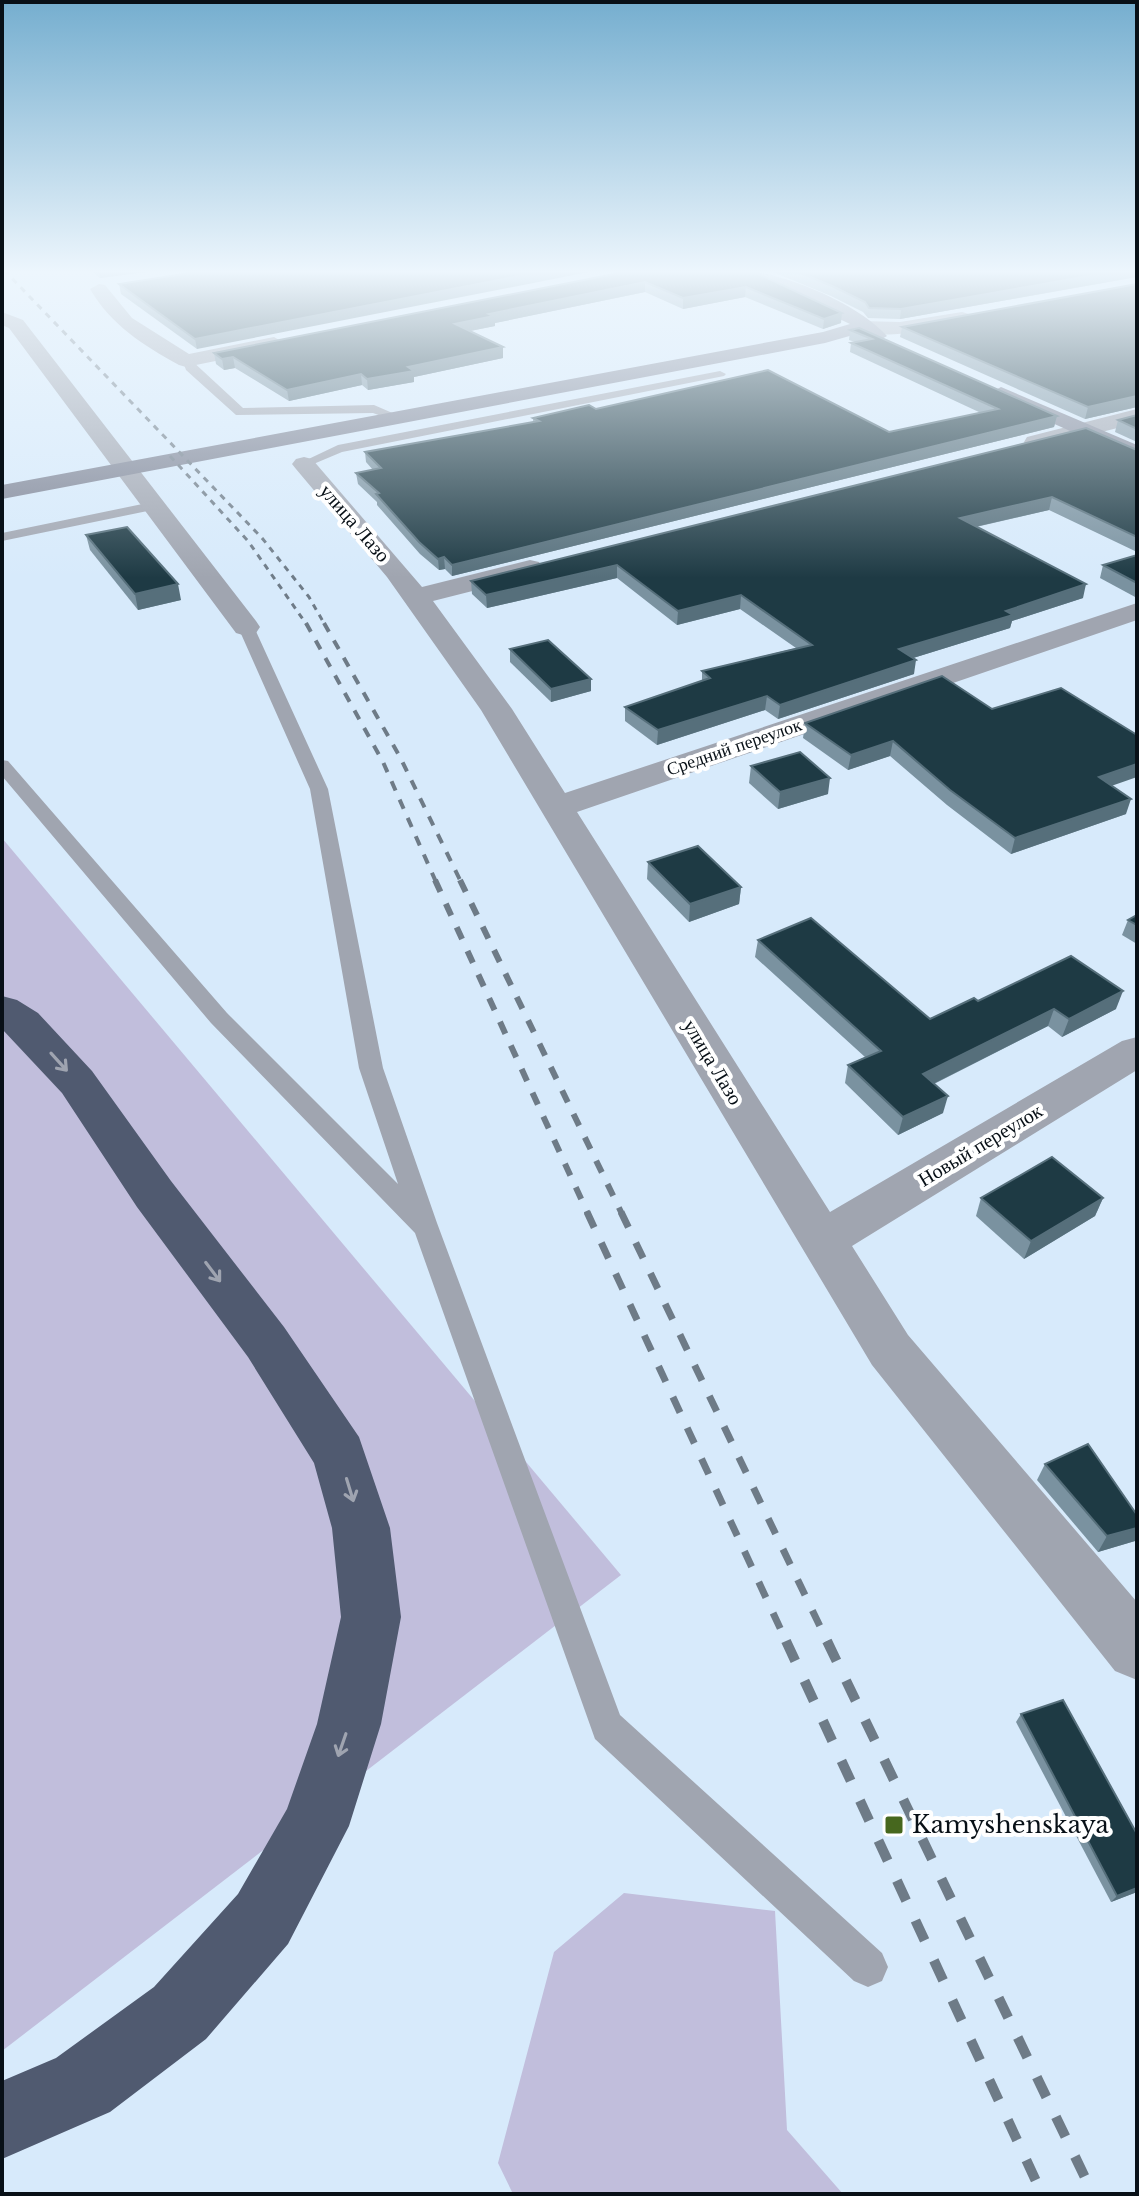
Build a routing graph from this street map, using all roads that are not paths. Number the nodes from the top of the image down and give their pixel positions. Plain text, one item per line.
1 (52, 372) edge
2 (195, 372) edge
3 (639, 372) edge
4 (717, 372) edge
5 (609, 378) junction
6 (985, 386) edge
7 (631, 390) junction
8 (498, 399) junction
9 (519, 413) junction
10 (1137, 416) edge
11 (398, 418) junction
12 (1082, 430) junction
13 (1005, 450) edge
14 (289, 452) junction
15 (1137, 454) edge
16 (2, 492) edge
17 (157, 505) junction
18 (2, 537) edge
19 (555, 562) edge
20 (416, 597) junction
21 (1137, 611) edge
22 (246, 627) joint
23 (2, 765) edge
24 (559, 807) junction
25 (2, 1010) edge
26 (1137, 1051) edge
27 (426, 1228) junction
28 (822, 1240) junction
29 (1137, 1649) edge
30 (868, 1967) dead end
31 (2, 2120) edge

1 - 17 street
2 - 11 lane
3 - 5 main road
4 - 7 lane
5 - 7 lane
5 - 8 main road
6 - 12 main road
7 - 9 lane
8 - 9 lane
8 - 11 main road
9 - 14 lane
10 - 12 street
11 - 14 main road
12 - 13 street
12 - 15 main road
14 - 16 main road
14 - 20 street, улица Лазо
17 - 18 lane
17 - 22 street
19 - 20 street
20 - 24 street, улица Лазо
21 - 24 street, Средний переулок
22 - 27 lane
23 - 27 lane
24 - 28 street, улица Лазо
25 -> 31 highway
26 - 28 street, Новый переулок
27 - 30 lane
28 - 29 street, улица Лазо

